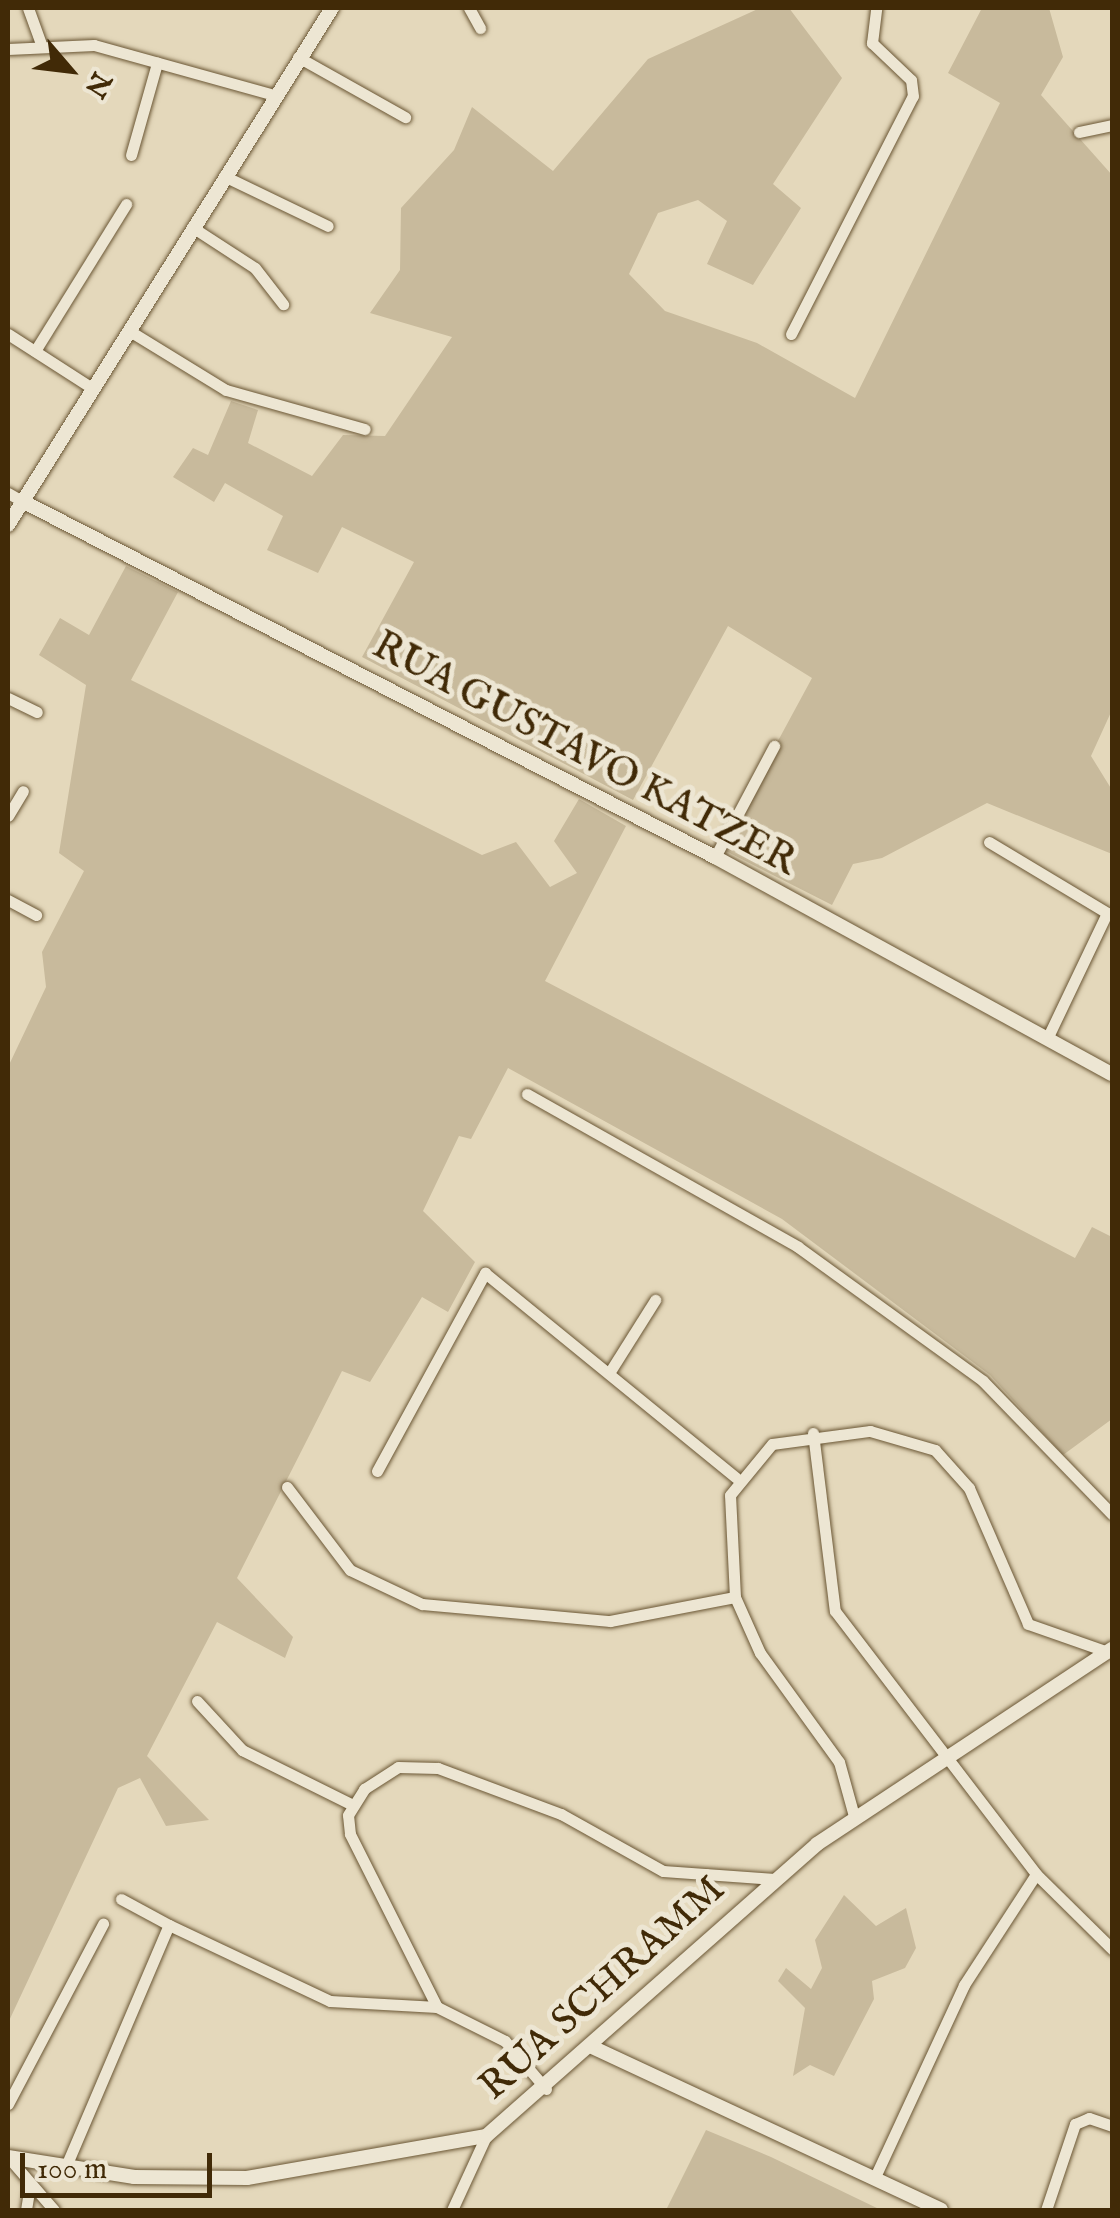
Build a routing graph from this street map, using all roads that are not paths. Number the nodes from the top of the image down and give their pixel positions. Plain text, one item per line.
1 (28, 8) edge
2 (331, 8) edge
3 (469, 8) edge
4 (876, 8) edge
5 (480, 28) dead end
6 (41, 43) junction
7 (8, 49) edge
8 (298, 57) junction
9 (157, 63) junction
10 (274, 95) junction
11 (405, 117) dead end
12 (1112, 125) edge
13 (1079, 132) dead end
14 (132, 155) dead end
15 (224, 176) junction
16 (126, 204) dead end
17 (328, 226) dead end
18 (192, 227) junction
19 (283, 304) dead end
20 (128, 330) junction
21 (8, 334) edge
22 (790, 334) dead end
23 (35, 351) junction
24 (92, 388) junction
25 (365, 429) dead end
26 (8, 494) edge
27 (22, 502) junction
28 (8, 525) edge
29 (8, 698) edge
30 (37, 712) dead end
31 (774, 746) dead end
32 (23, 791) dead end
33 (8, 816) edge
34 (988, 842) dead end
35 (715, 858) junction
36 (8, 900) edge
37 (36, 915) dead end
38 (1047, 1039) junction
39 (1112, 1074) edge
40 (528, 1094) dead end
41 (655, 1300) dead end
42 (612, 1370) junction
43 (814, 1433) junction
44 (377, 1471) dead end
45 (736, 1478) junction
46 (287, 1487) dead end
47 (1112, 1514) edge
48 (735, 1597) junction
49 (1110, 1650) edge
50 (197, 1701) dead end
51 (944, 1754) junction
52 (351, 1804) junction
53 (854, 1816) junction
54 (1036, 1874) junction
55 (775, 1878) junction
56 (121, 1899) dead end
57 (103, 1924) dead end
58 (169, 1926) junction
59 (1111, 1943) edge
60 (437, 2008) junction
61 (592, 2047) junction
62 (546, 2089) junction
63 (8, 2104) edge
64 (1112, 2126) edge
65 (486, 2136) junction
66 (8, 2157) edge
67 (66, 2166) junction
68 (874, 2179) junction
69 (30, 2186) junction
70 (26, 2210) edge
71 (54, 2210) edge
72 (452, 2210) edge
73 (941, 2210) edge
74 (1046, 2210) edge

1 - 6 street
2 - 8 street
3 - 5 street
4 - 22 street
6 - 7 street
6 - 9 street
8 - 10 street
8 - 11 street
9 - 10 street
9 - 14 street
10 - 15 street
12 - 13 street
15 - 17 street
15 - 18 street
16 - 23 street
18 - 19 street
18 - 20 street
20 - 24 street
20 - 25 street
21 - 23 street
23 - 24 street
24 - 27 street
26 - 27 street
27 - 28 street
27 - 35 street, RUA GUSTAVO KATZER
29 - 30 street
31 - 35 street
32 - 33 street
34 - 38 street
35 - 38 street, RUA GUSTAVO KATZER
36 - 37 street
38 - 39 street, RUA GUSTAVO KATZER
40 - 47 street
41 - 42 street
42 - 44 street
42 - 45 street
43 - 45 street
43 - 49 street
43 - 51 street
45 - 48 street
46 - 48 street
48 - 53 street
49 - 51 street, RUA SCHRAMM
50 - 52 street
51 - 53 street, RUA SCHRAMM
51 - 54 street
52 - 55 street
52 - 60 street
53 - 55 street, RUA SCHRAMM
54 - 59 street
54 - 68 street
55 - 61 street, RUA SCHRAMM
56 - 58 street
57 - 63 street
58 - 60 street
58 - 67 street
60 - 62 street
61 - 62 street, RUA SCHRAMM
61 - 68 street
62 - 65 street, RUA SCHRAMM
64 - 74 street
65 - 67 street, RUA SCHRAMM
65 - 72 street
66 - 67 street, RUA SCHRAMM
66 - 69 street
68 - 73 street
69 - 70 street
69 - 71 street

